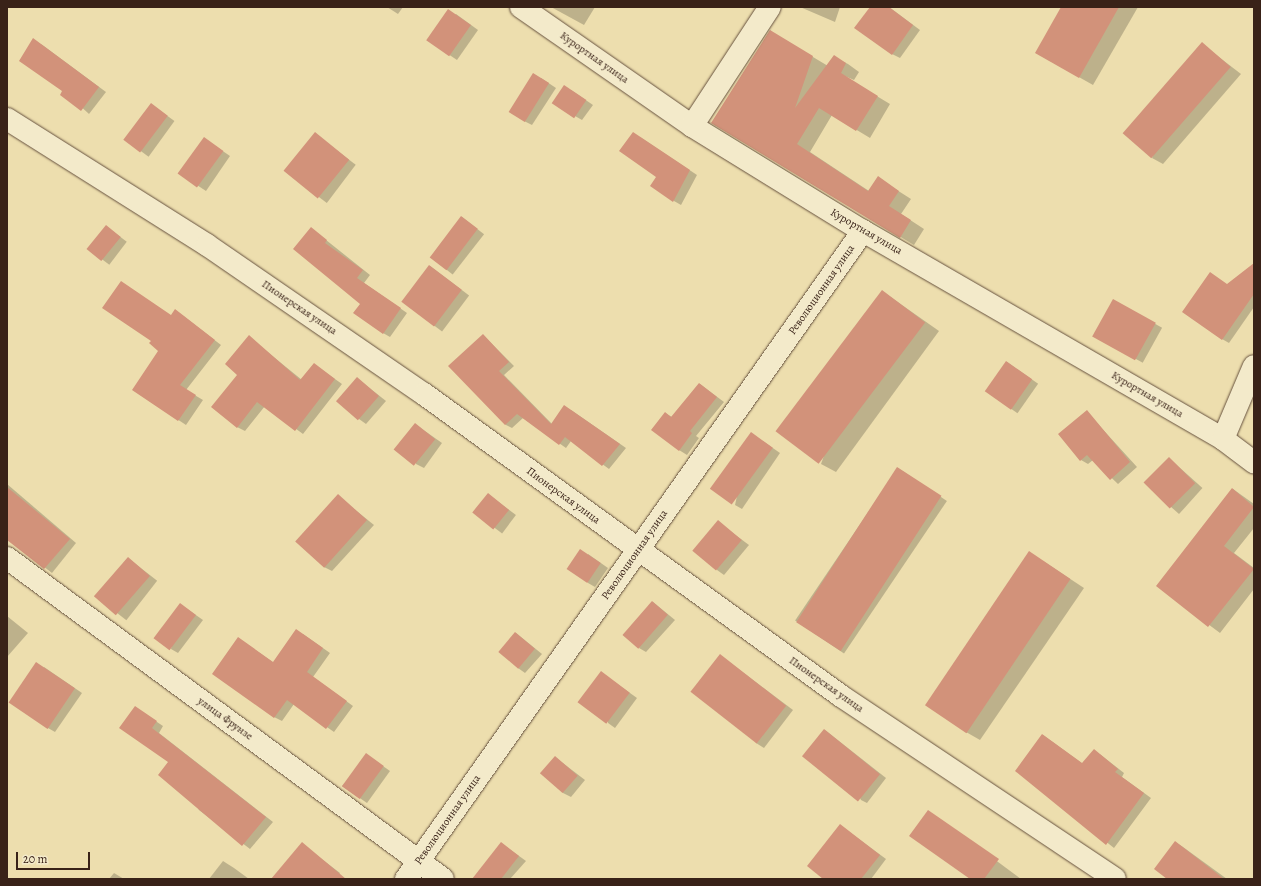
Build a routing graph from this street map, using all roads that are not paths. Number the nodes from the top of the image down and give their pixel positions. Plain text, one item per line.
1 (521, 7) edge
2 (770, 7) edge
3 (7, 119) edge
4 (692, 126) junction
5 (863, 231) junction
6 (1254, 366) edge
7 (1223, 439) junction
8 (1254, 462) edge
9 (638, 551) junction
10 (7, 558) edge
11 (418, 861) junction
12 (406, 879) edge
13 (443, 879) edge
14 (1115, 879) edge

1 - 4 street, Курортная улица
2 - 4 street
3 - 9 street, Пионерская улица
4 - 5 street, Курортная улица
5 - 7 street, Курортная улица
5 - 9 street, Революционная улица
6 - 7 street
7 - 8 street, Курортная улица
9 - 11 street, Революционная улица
9 - 14 street, Пионерская улица
10 - 11 street, улица Фрунзе
11 - 12 street, Революционная улица
11 - 13 street, улица Фрунзе

